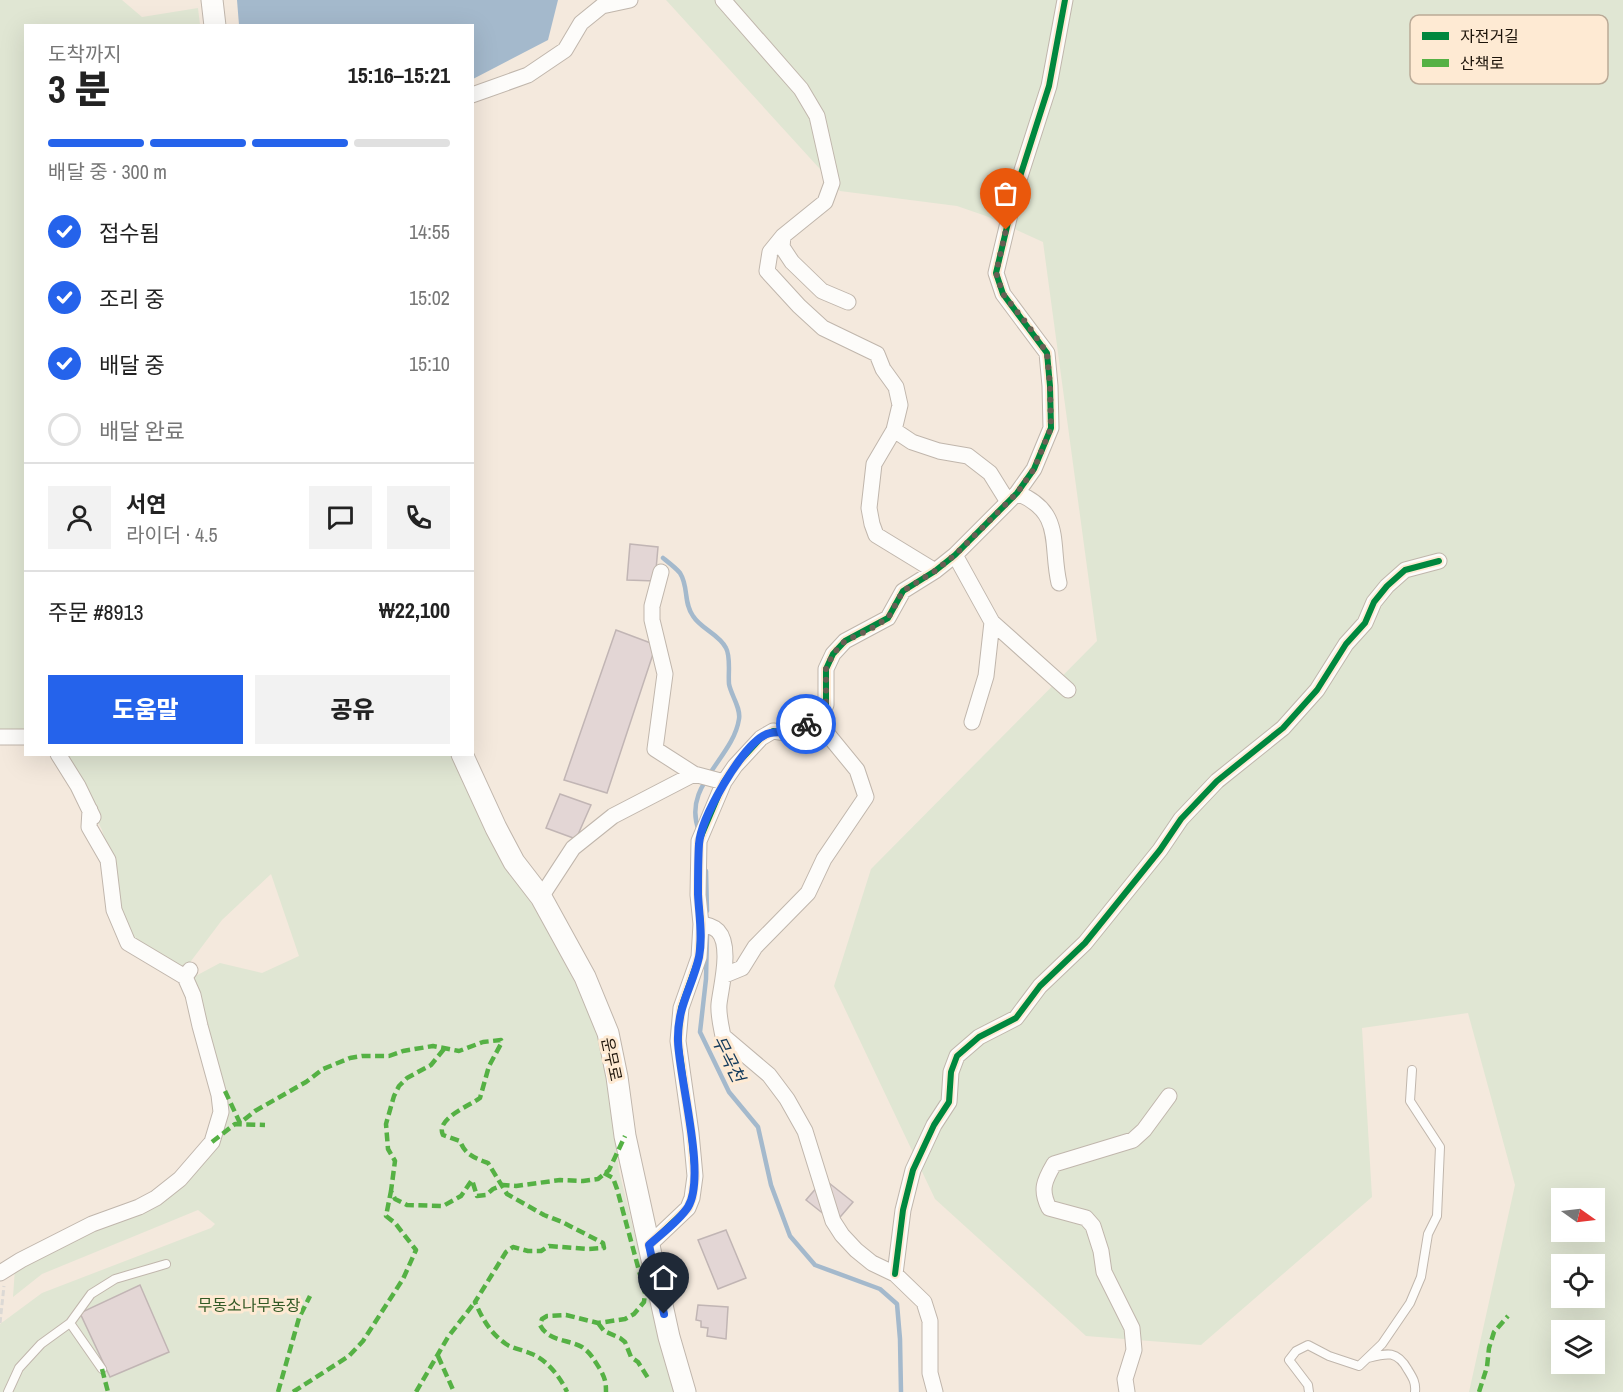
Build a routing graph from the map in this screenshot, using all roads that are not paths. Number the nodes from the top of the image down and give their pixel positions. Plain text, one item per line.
1 (212, 0) edge
2 (630, 0) edge
3 (723, 0) edge
4 (1065, 0) edge
5 (215, 24) edge
6 (474, 94) edge
7 (783, 236) junction
8 (848, 302) dead end
9 (894, 430) junction
10 (1013, 497) junction
11 (955, 555) junction
12 (1439, 561) dead end
13 (935, 571) junction
14 (661, 572) dead end
15 (1059, 584) dead end
16 (992, 622) junction
17 (1068, 690) dead end
18 (816, 720) junction
19 (972, 722) dead end
20 (0, 737) edge
21 (24, 737) edge
22 (59, 756) edge
23 (463, 756) edge
24 (694, 774) junction
25 (724, 782) junction
26 (90, 810) junction
27 (101, 832) dead end
28 (541, 897) junction
29 (706, 925) junction
30 (725, 975) junction
31 (1412, 1070) dead end
32 (1169, 1096) dead end
33 (649, 1245) junction
34 (166, 1264) dead end
35 (896, 1274) junction
36 (2, 1275) edge
37 (70, 1323) junction
38 (1366, 1359) junction
39 (102, 1369) dead end
40 (8, 1392) edge
41 (685, 1392) edge
42 (935, 1392) edge
43 (1127, 1392) edge
44 (1309, 1392) edge
45 (1415, 1392) edge

1 - 5 street
2 - 6 street
3 - 7 street
4 - 10 street
7 - 8 street
7 - 9 street
9 - 10 street
9 - 13 street
10 - 11 street
10 - 15 street
11 - 13 street
11 - 16 street
12 - 35 street
13 - 18 street
14 - 24 street
16 - 17 street
16 - 19 street
18 - 25 street
18 - 30 street
20 - 21 street
22 - 26 street
23 - 28 street, 운무로
24 - 25 street
24 - 28 street
25 - 29 street
26 - 27 street
26 - 36 street
28 - 33 street, 운무로
29 - 30 street
29 - 33 street
30 - 35 street
31 - 38 lane
32 - 43 street
33 - 41 street, 운무로
34 - 37 lane
35 - 42 street
37 - 39 lane
37 - 40 lane
38 - 44 lane
38 - 45 lane

